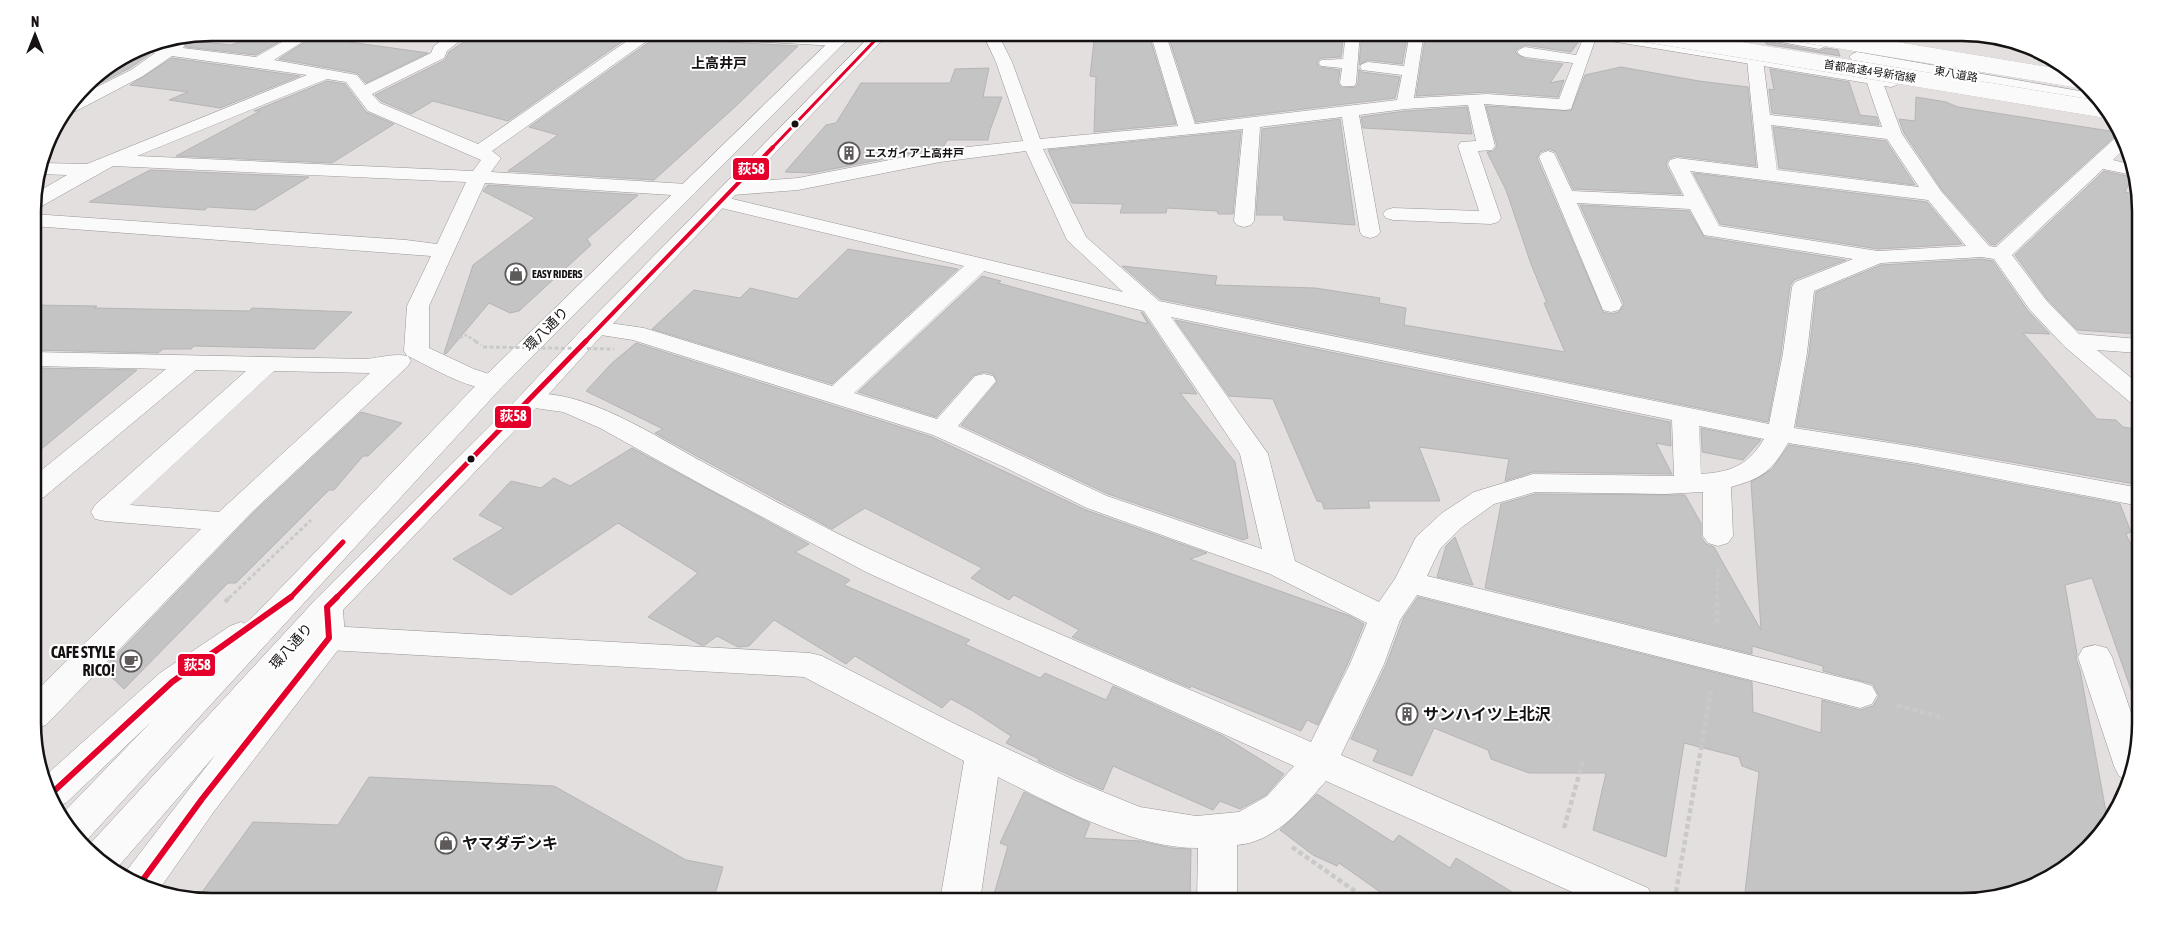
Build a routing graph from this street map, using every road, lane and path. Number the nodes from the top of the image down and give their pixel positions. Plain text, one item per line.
1 (1160, 41) edge
2 (1352, 41) edge
3 (1415, 41) edge
4 (1585, 41) edge
5 (1637, 41) edge
6 (1689, 41) edge
7 (1695, 41) edge
8 (1751, 41) edge
9 (1802, 41) edge
10 (1843, 41) edge
11 (1911, 41) edge
12 (294, 42) edge
13 (450, 42) edge
14 (636, 42) edge
15 (838, 42) edge
16 (875, 42) edge
17 (994, 42) edge
18 (177, 45) edge
19 (159, 50) edge
20 (169, 51) junction
21 (1525, 52) dead end
22 (1582, 60) junction
23 (1755, 60) junction
24 (259, 62) junction
25 (1327, 63) dead end
26 (1351, 64) junction
27 (1908, 66) junction
28 (1368, 67) dead end
29 (1410, 71) junction
30 (2057, 71) edge
31 (324, 74) junction
32 (2067, 78) edge
33 (1874, 80) junction
34 (1348, 83) dead end
35 (2077, 87) edge
36 (89, 93) edge
37 (362, 93) junction
38 (2087, 97) edge
39 (1475, 100) junction
40 (1406, 104) junction
41 (2097, 109) edge
42 (1350, 111) junction
43 (2103, 117) edge
44 (1762, 119) junction
45 (1252, 123) junction
46 (1188, 130) junction
47 (1893, 134) junction
48 (1032, 145) junction
49 (2118, 145) edge
50 (480, 151) junction
51 (1548, 157) dead end
52 (112, 160) junction
53 (2099, 162) junction
54 (47, 169) edge
55 (2126, 169) edge
56 (91, 170) junction
57 (478, 176) junction
58 (1768, 176) junction
59 (687, 190) junction
60 (1934, 195) junction
61 (726, 196) junction
62 (1564, 196) junction
63 (42, 197) edge
64 (1697, 203) junction
65 (1393, 214) dead end
66 (42, 221) edge
67 (1244, 221) dead end
68 (1370, 232) dead end
69 (444, 251) junction
70 (1991, 252) junction
71 (1878, 257) junction
72 (979, 264) junction
73 (1611, 305) dead end
74 (1152, 306) junction
75 (596, 328) junction
76 (2072, 341) junction
77 (2132, 345) edge
78 (483, 347) dead end
79 (614, 348) dead end
80 (405, 358) junction
81 (42, 359) edge
82 (190, 362) junction
83 (268, 364) junction
84 (984, 381) dead end
85 (492, 383) junction
86 (2132, 391) edge
87 (838, 395) junction
88 (529, 401) junction
89 (1685, 416) junction
90 (942, 429) junction
91 (1780, 434) junction
92 (1717, 482) junction
93 (1688, 484) junction
94 (41, 485) edge
95 (2132, 496) edge
96 (226, 522) junction
97 (1718, 536) joint
98 (1281, 567) junction
99 (1409, 582) junction
100 (288, 601) junction
101 (1385, 618) junction
102 (328, 622) junction
103 (2095, 657) dead end
104 (1716, 658) junction
105 (1860, 695) joint
106 (41, 708) edge
107 (1944, 718) dead end
108 (983, 754) junction
109 (2128, 755) edge
110 (1583, 762) dead end
111 (1319, 763) junction
112 (55, 790) edge
113 (1255, 821) junction
114 (76, 826) edge
115 (1218, 830) junction
116 (104, 855) edge
117 (1553, 866) junction
118 (144, 879) edge
119 (1217, 892) edge
120 (1357, 892) edge
121 (1614, 892) edge
122 (1676, 892) edge
123 (961, 893) edge

1 - 46 main road
2 - 26 main road
3 - 29 main road
4 - 22 main road
5 - 23 main road
6 - 41 main road, 首都高速4号新宿線, bridge
7 - 27 main road
8 - 27 main road, 東八道路
9 - 35 main road, 東八道路
10 - 32 main road, 首都高速4号新宿線, bridge
11 - 30 main road
12 - 24 main road
13 - 37 main road
14 - 50 main road
15 - 59 main road, 環八通り
16 - 61 main road, 環八通り
17 - 48 main road
18 - 20 main road
19 - 20 main road
20 - 24 main road
20 - 36 main road
21 - 22 main road
22 - 39 main road
23 - 33 main road
23 - 44 main road
24 - 31 main road
25 - 26 main road
26 - 34 main road
27 - 38 main road, 東八道路
28 - 29 main road
29 - 40 main road
31 - 37 main road
31 - 52 main road
33 - 43 main road
33 - 47 main road
37 - 50 main road
39 - 40 main road
39 - 65 main road
40 - 42 main road
42 - 45 main road
42 - 68 main road
44 - 47 main road
44 - 58 main road
45 - 46 main road
45 - 67 main road
46 - 48 main road
47 - 60 main road
48 - 61 main road
48 - 74 main road
49 - 53 main road
50 - 57 main road
51 - 62 main road
52 - 56 main road
52 - 57 main road
53 - 55 main road
53 - 70 main road
54 - 56 main road
56 - 63 main road
57 - 59 main road
57 - 69 main road
58 - 60 main road
58 - 64 main road
59 - 85 main road, 環八通り
60 - 70 main road
61 - 72 main road
61 - 75 main road, 環八通り
62 - 64 main road
62 - 73 main road
64 - 71 main road
66 - 69 main road
69 - 80 main road
70 - 71 main road
70 - 76 main road
71 - 91 main road
72 - 74 main road
72 - 87 main road
74 - 89 main road
74 - 98 main road
75 - 87 main road
75 - 88 main road, 環八通り
76 - 77 main road
76 - 86 main road
78 - 79 path, bridge
80 - 83 main road
80 - 85 main road
80 - 96 main road
81 - 82 main road
82 - 83 main road
82 - 94 main road
83 - 96 main road
84 - 90 main road
85 - 100 main road, 環八通り
87 - 90 main road
88 - 102 main road, 環八通り
88 - 111 main road
89 - 91 main road
89 - 93 main road
90 - 98 main road
91 - 92 main road
91 - 95 main road
92 - 93 main road
92 - 97 main road
93 - 99 main road
96 - 106 main road
97 - 104 path
98 - 101 main road
99 - 101 main road
99 - 104 main road
100 - 112 main road
100 - 114 main road, 環八通り
101 - 111 main road
102 - 108 main road
102 - 116 main road, 環八通り
102 - 118 main road
103 - 109 main road
104 - 105 main road
104 - 122 path
105 - 107 path
108 - 115 main road
108 - 123 main road
110 - 117 path
111 - 113 main road
111 - 117 main road
113 - 115 main road
113 - 120 path
115 - 119 main road
117 - 121 main road

